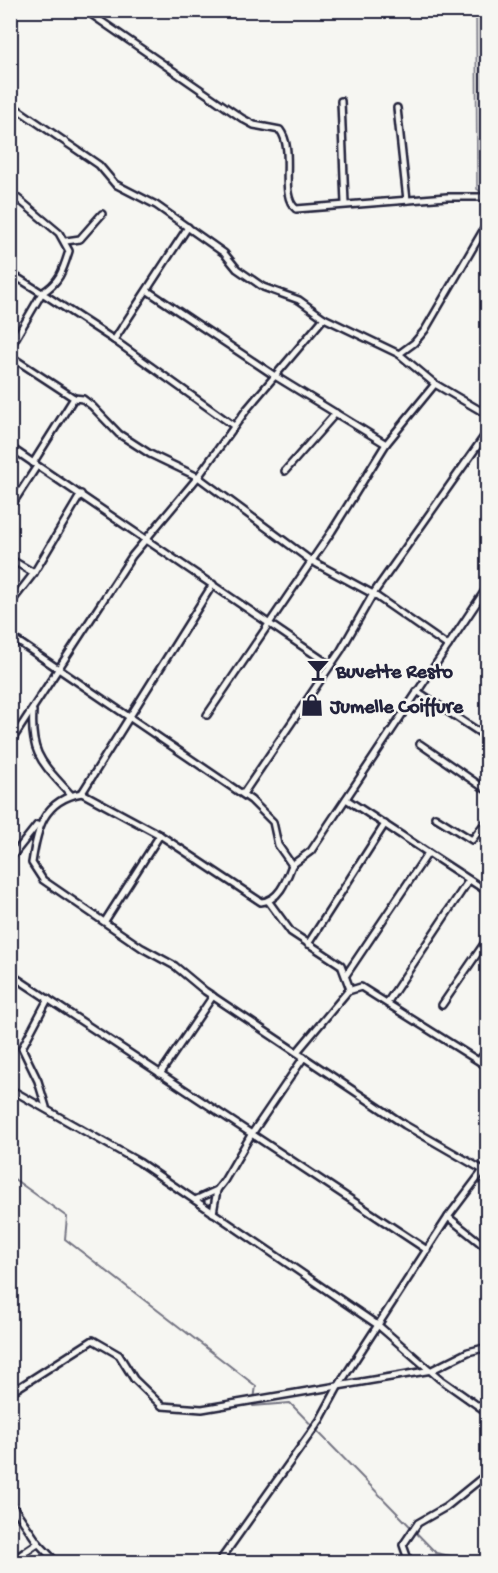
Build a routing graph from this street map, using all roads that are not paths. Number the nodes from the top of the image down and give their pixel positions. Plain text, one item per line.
1 (85, 10) edge
2 (341, 101) dead end
3 (10, 104) edge
4 (398, 108) dead end
5 (10, 192) edge
6 (407, 200) junction
7 (345, 204) junction
8 (102, 213) dead end
9 (487, 223) edge
10 (188, 227) junction
11 (66, 242) junction
12 (10, 273) edge
13 (148, 291) junction
14 (42, 293) junction
15 (324, 318) junction
16 (114, 340) junction
17 (10, 348) edge
18 (399, 354) junction
19 (10, 357) edge
20 (275, 376) junction
21 (435, 384) junction
22 (74, 398) junction
23 (336, 413) junction
24 (488, 415) edge
25 (234, 426) junction
26 (488, 431) edge
27 (386, 444) junction
28 (10, 447) edge
29 (35, 464) junction
30 (285, 471) dead end
31 (198, 477) junction
32 (81, 494) junction
33 (11, 506) edge
34 (146, 540) junction
35 (10, 559) edge
36 (310, 560) junction
37 (34, 573) junction
38 (213, 584) junction
39 (488, 586) edge
40 (374, 594) junction
41 (10, 604) edge
42 (269, 624) junction
43 (10, 636) edge
44 (448, 646) junction
45 (330, 665) junction
46 (59, 668) junction
47 (417, 691) junction
48 (33, 710) junction
49 (207, 715) dead end
50 (131, 716) junction
51 (488, 723) edge
52 (481, 733) junction
53 (488, 738) edge
54 (10, 743) edge
55 (420, 744) dead end
56 (488, 791) edge
57 (82, 793) junction
58 (243, 794) junction
59 (71, 795) junction
60 (346, 799) junction
61 (435, 817) dead end
62 (488, 819) edge
63 (39, 823) junction
64 (385, 824) junction
65 (160, 835) junction
66 (428, 853) junction
67 (10, 859) edge
68 (292, 866) junction
69 (469, 880) junction
70 (488, 892) edge
71 (269, 902) junction
72 (105, 921) junction
73 (488, 938) edge
74 (308, 944) junction
75 (10, 974) edge
76 (346, 975) junction
77 (350, 990) junction
78 (213, 996) junction
79 (48, 999) junction
80 (387, 1003) junction
81 (442, 1005) dead end
82 (488, 1048) edge
83 (297, 1052) junction
84 (304, 1057) junction
85 (478, 1061) junction
86 (488, 1067) edge
87 (160, 1074) junction
88 (10, 1089) edge
89 (46, 1107) junction
90 (251, 1135) junction
91 (488, 1164) edge
92 (483, 1170) junction
93 (217, 1190) junction
94 (195, 1200) junction
95 (213, 1213) junction
96 (448, 1217) junction
97 (488, 1249) edge
98 (427, 1250) junction
99 (379, 1326) junction
100 (488, 1347) edge
101 (432, 1371) junction
102 (339, 1384) junction
103 (10, 1393) edge
104 (488, 1413) edge
105 (488, 1473) edge
106 (10, 1502) edge
107 (38, 1543) junction
108 (10, 1562) edge
109 (56, 1563) edge
110 (219, 1563) edge
111 (409, 1563) edge

1 - 7 street
2 - 7 street
3 - 10 street
4 - 6 street
5 - 11 street
6 - 7 street
6 - 9 street
8 - 11 street
9 - 18 street
10 - 13 street
10 - 15 street
11 - 14 street
12 - 14 street
13 - 16 street
13 - 20 street
14 - 16 street
14 - 17 street
15 - 18 street
15 - 20 street
16 - 25 street
18 - 21 street
19 - 22 street
20 - 23 street
20 - 25 street
21 - 24 street
21 - 27 street
22 - 29 street
22 - 31 street
23 - 27 street
23 - 30 street
25 - 31 street
26 - 40 street
27 - 36 street
28 - 29 street
29 - 32 street
29 - 33 street
31 - 34 street
31 - 36 street
32 - 34 street
32 - 37 street
34 - 38 street
34 - 46 street
35 - 37 street
36 - 40 street
36 - 42 street
37 - 41 street
38 - 42 street
38 - 50 street
39 - 44 street
40 - 44 street
40 - 45 street
42 - 45 street
42 - 49 street
43 - 46 street
44 - 47 street
45 - 58 street
46 - 48 street
46 - 50 street
47 - 52 street
47 - 60 street
48 - 54 street
48 - 59 street
50 - 57 street
50 - 58 street
51 - 52 street
52 - 53 street
55 - 56 street
57 - 59 street
57 - 65 street
58 - 68 street
59 - 63 street
60 - 64 street
60 - 68 street
61 - 62 street
63 - 67 street
63 - 72 street
64 - 66 street
64 - 74 street
65 - 71 street
65 - 72 street
66 - 69 street
66 - 76 street
68 - 71 street
69 - 70 street
69 - 80 street
71 - 74 street
72 - 78 street
73 - 81 street
74 - 76 street
75 - 79 street
76 - 77 street
77 - 80 street
77 - 83 street
78 - 83 street
78 - 87 street
79 - 87 street
79 - 89 street
80 - 85 street
82 - 85 street
83 - 84 street
84 - 90 street
84 - 92 street
85 - 86 street
87 - 90 street
88 - 89 street
89 - 94 street
90 - 93 street
90 - 98 street
91 - 92 street
92 - 96 street
93 - 94 street
93 - 95 street
94 - 95 street
95 - 99 street
96 - 97 street
96 - 98 street
98 - 99 street
99 - 101 street
99 - 102 street
100 - 101 street
101 - 102 street
101 - 104 street
102 - 103 street
102 - 110 street
105 - 111 street
106 - 107 street
107 - 108 street
107 - 109 street

